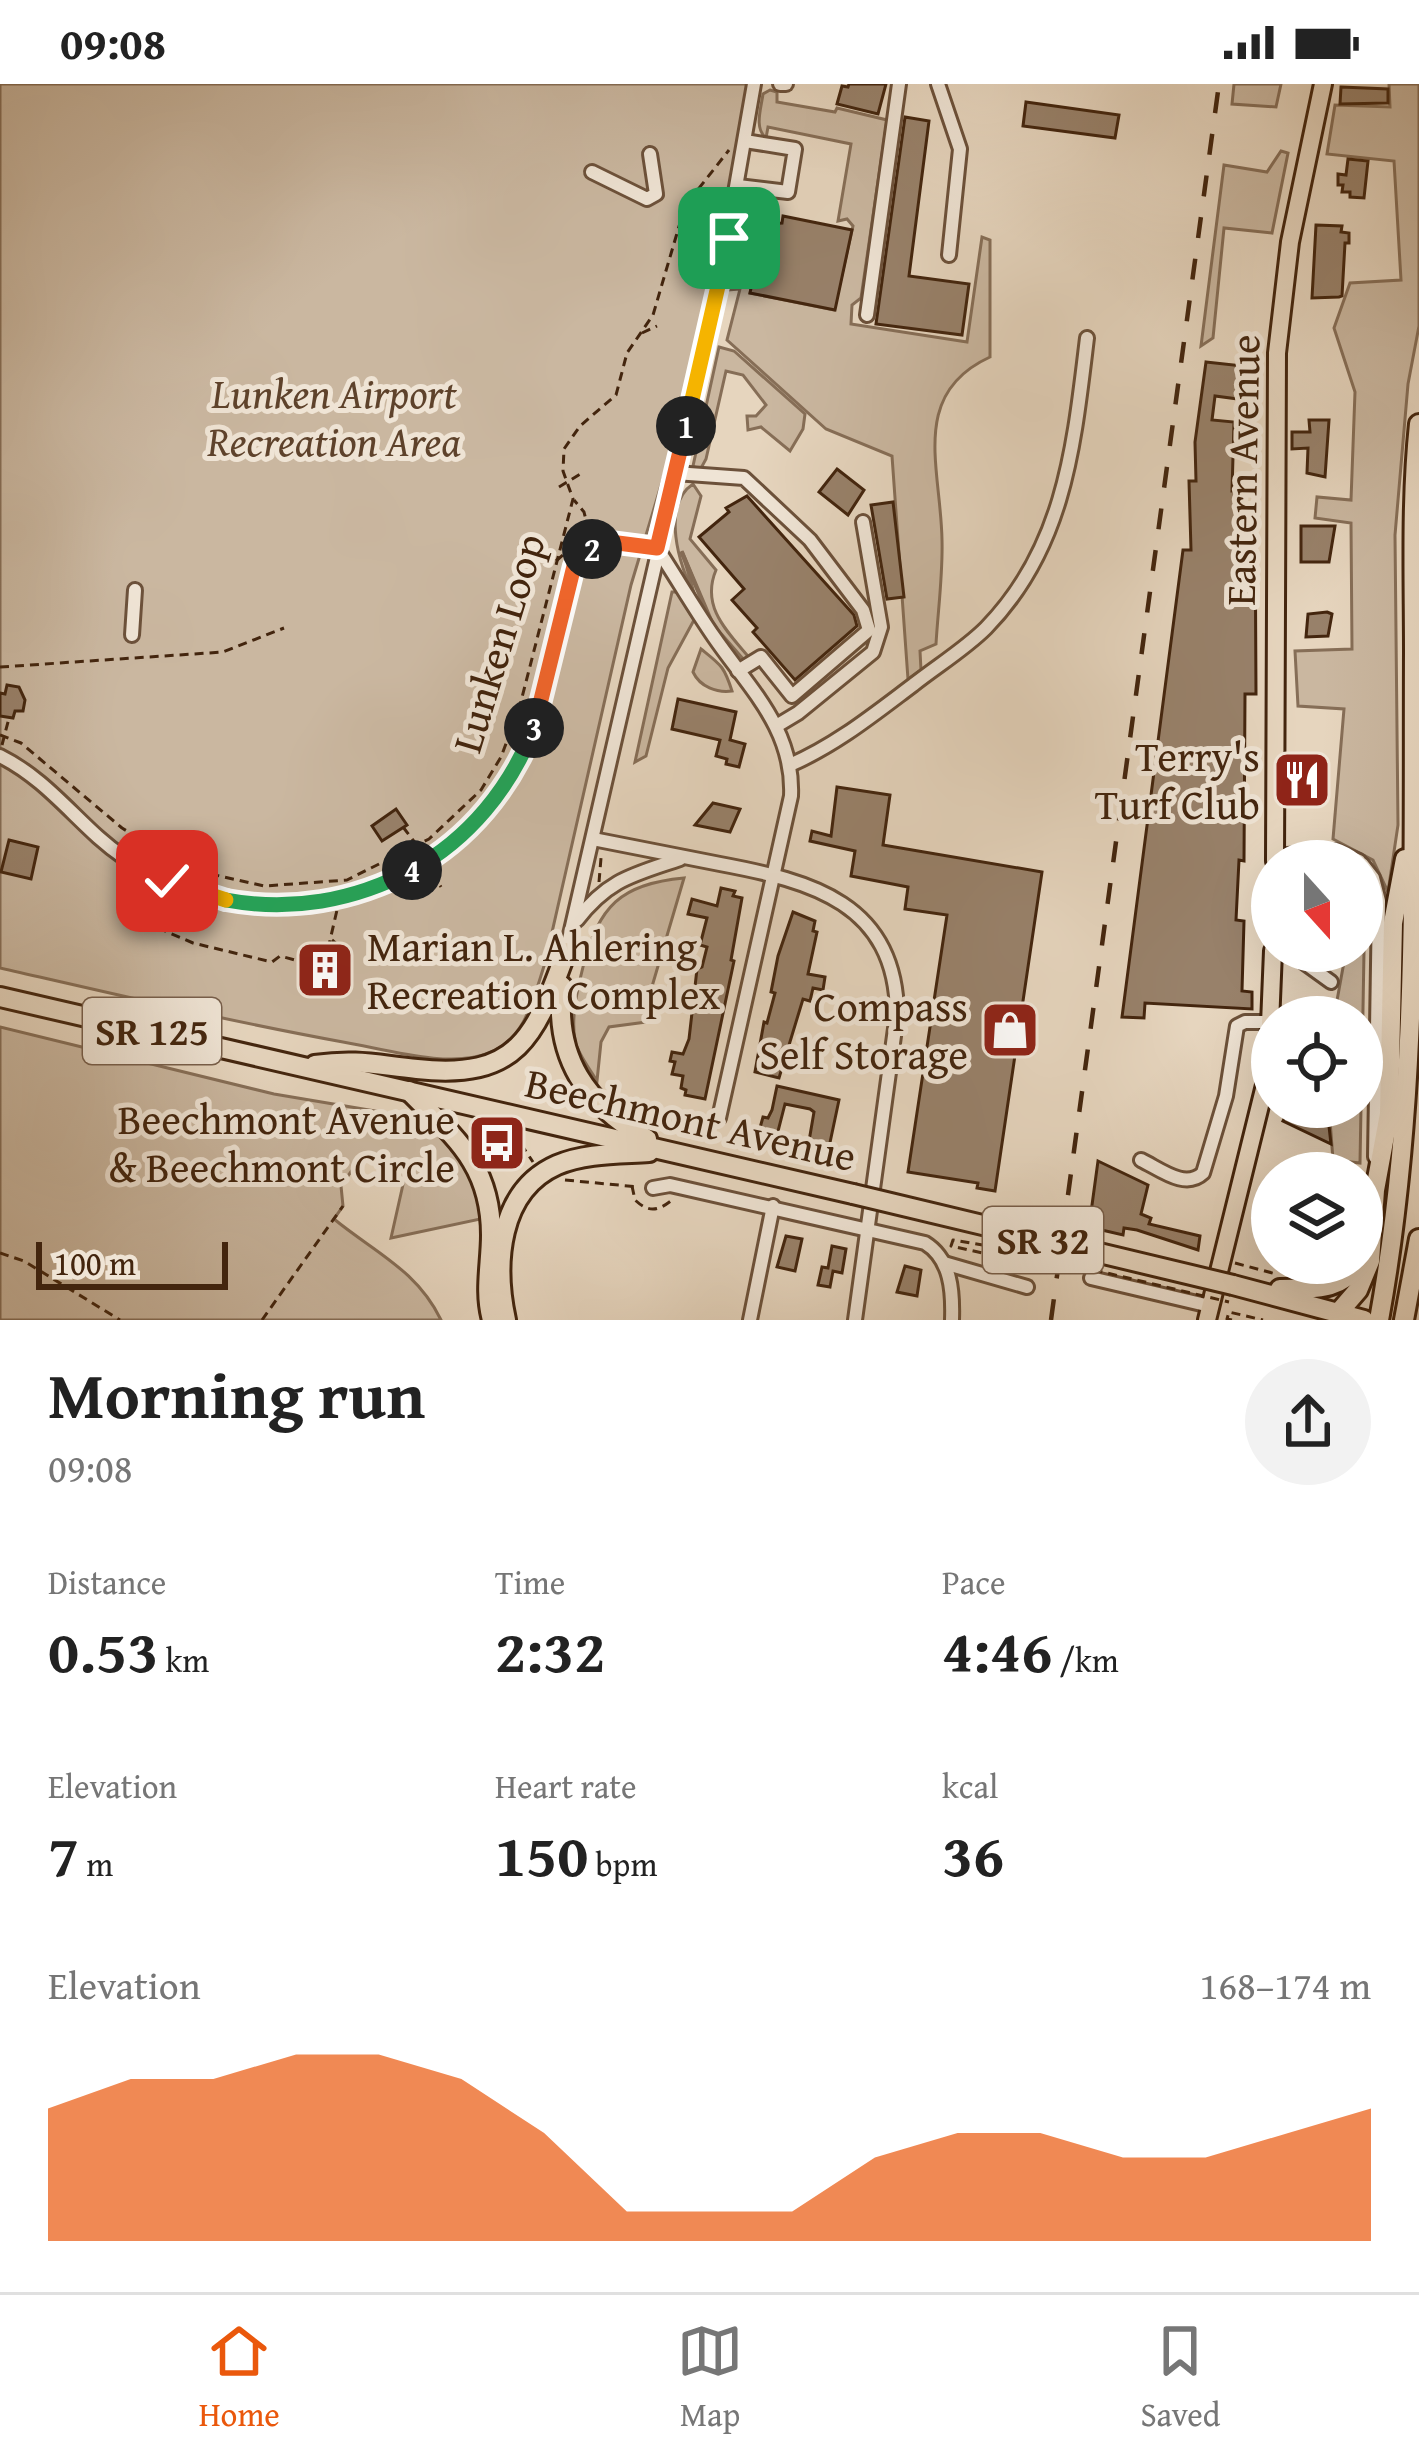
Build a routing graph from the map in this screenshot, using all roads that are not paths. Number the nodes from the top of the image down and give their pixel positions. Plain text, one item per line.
1 (754, 84) edge
2 (899, 84) edge
3 (938, 84) edge
4 (1323, 84) edge
5 (738, 142) junction
6 (650, 154) dead end
7 (592, 172) dead end
8 (738, 186) junction
9 (949, 255) dead end
10 (867, 315) dead end
11 (1088, 338) dead end
12 (1419, 424) edge
13 (675, 473) junction
14 (863, 522) dead end
15 (657, 548) junction
16 (134, 590) dead end
17 (132, 635) dead end
18 (738, 671) junction
19 (778, 725) junction
20 (0, 754) edge
21 (790, 765) junction
22 (1413, 813) junction
23 (593, 839) junction
24 (1275, 840) edge
25 (685, 857) junction
26 (773, 874) junction
27 (572, 926) junction
28 (566, 952) junction
29 (1316, 972) edge
30 (1377, 972) edge
31 (1330, 982) dead end
32 (0, 997) edge
33 (1251, 1022) edge
34 (303, 1067) junction
35 (409, 1090) junction
36 (719, 1118) dead end
37 (1258, 1128) edge
38 (666, 1150) junction
39 (1375, 1152) edge
40 (1382, 1152) edge
41 (1141, 1160) dead end
42 (653, 1188) road end
43 (854, 1194) joint
44 (773, 1206) junction
45 (870, 1228) junction
46 (1419, 1239) edge
47 (944, 1263) junction
48 (1091, 1278) dead end
49 (1336, 1284) edge
50 (1361, 1284) edge
51 (1027, 1287) dead end
52 (487, 1300) junction
53 (1226, 1305) edge
54 (1335, 1316) edge
55 (479, 1320) edge
56 (492, 1320) edge
57 (506, 1320) edge
58 (750, 1320) edge
59 (855, 1320) edge
60 (952, 1320) edge
61 (1364, 1320) edge
62 (1379, 1320) edge
63 (1404, 1320) edge

1 - 5 street
2 - 10 street
3 - 9 street
4 - 24 main road, Eastern Avenue
5 - 8 street
5 - 8 street
6 - 7 street
8 - 13 street
11 - 21 street
12 - 22 highway
13 - 15 street
13 - 18 street
14 - 19 street
15 - 18 street
15 - 20 street
15 - 23 street
16 - 17 street
18 - 19 street
19 - 21 street
21 - 26 street
22 - 40 highway
22 - 62 highway
23 - 25 street
23 - 27 street
25 - 26 street
25 - 27 street
26 - 36 street
26 - 45 street
27 - 28 street
28 - 34 highway
28 - 38 highway
29 - 31 street
30 - 39 street
32 - 34 highway, Beechmont Avenue / SR 125
33 - 41 street
34 - 35 highway, Beechmont Avenue / SR 125
35 - 38 highway, Beechmont Avenue / SR 125
35 - 52 highway
37 - 53 main road
38 - 43 highway, Beechmont Avenue / SR 125
38 - 57 highway
42 - 44 street
43 - 53 highway, Beechmont Avenue / SR 32, bridge
44 - 45 street
44 - 58 street
45 - 47 street
45 - 59 street
46 - 63 highway
47 - 51 street
47 - 60 street
48 - 53 street
49 - 53 highway
50 - 54 highway
52 - 55 street
52 - 56 highway
53 - 54 highway, Beechmont Avenue / SR 32
54 - 61 highway, Beechmont Avenue / SR 32

